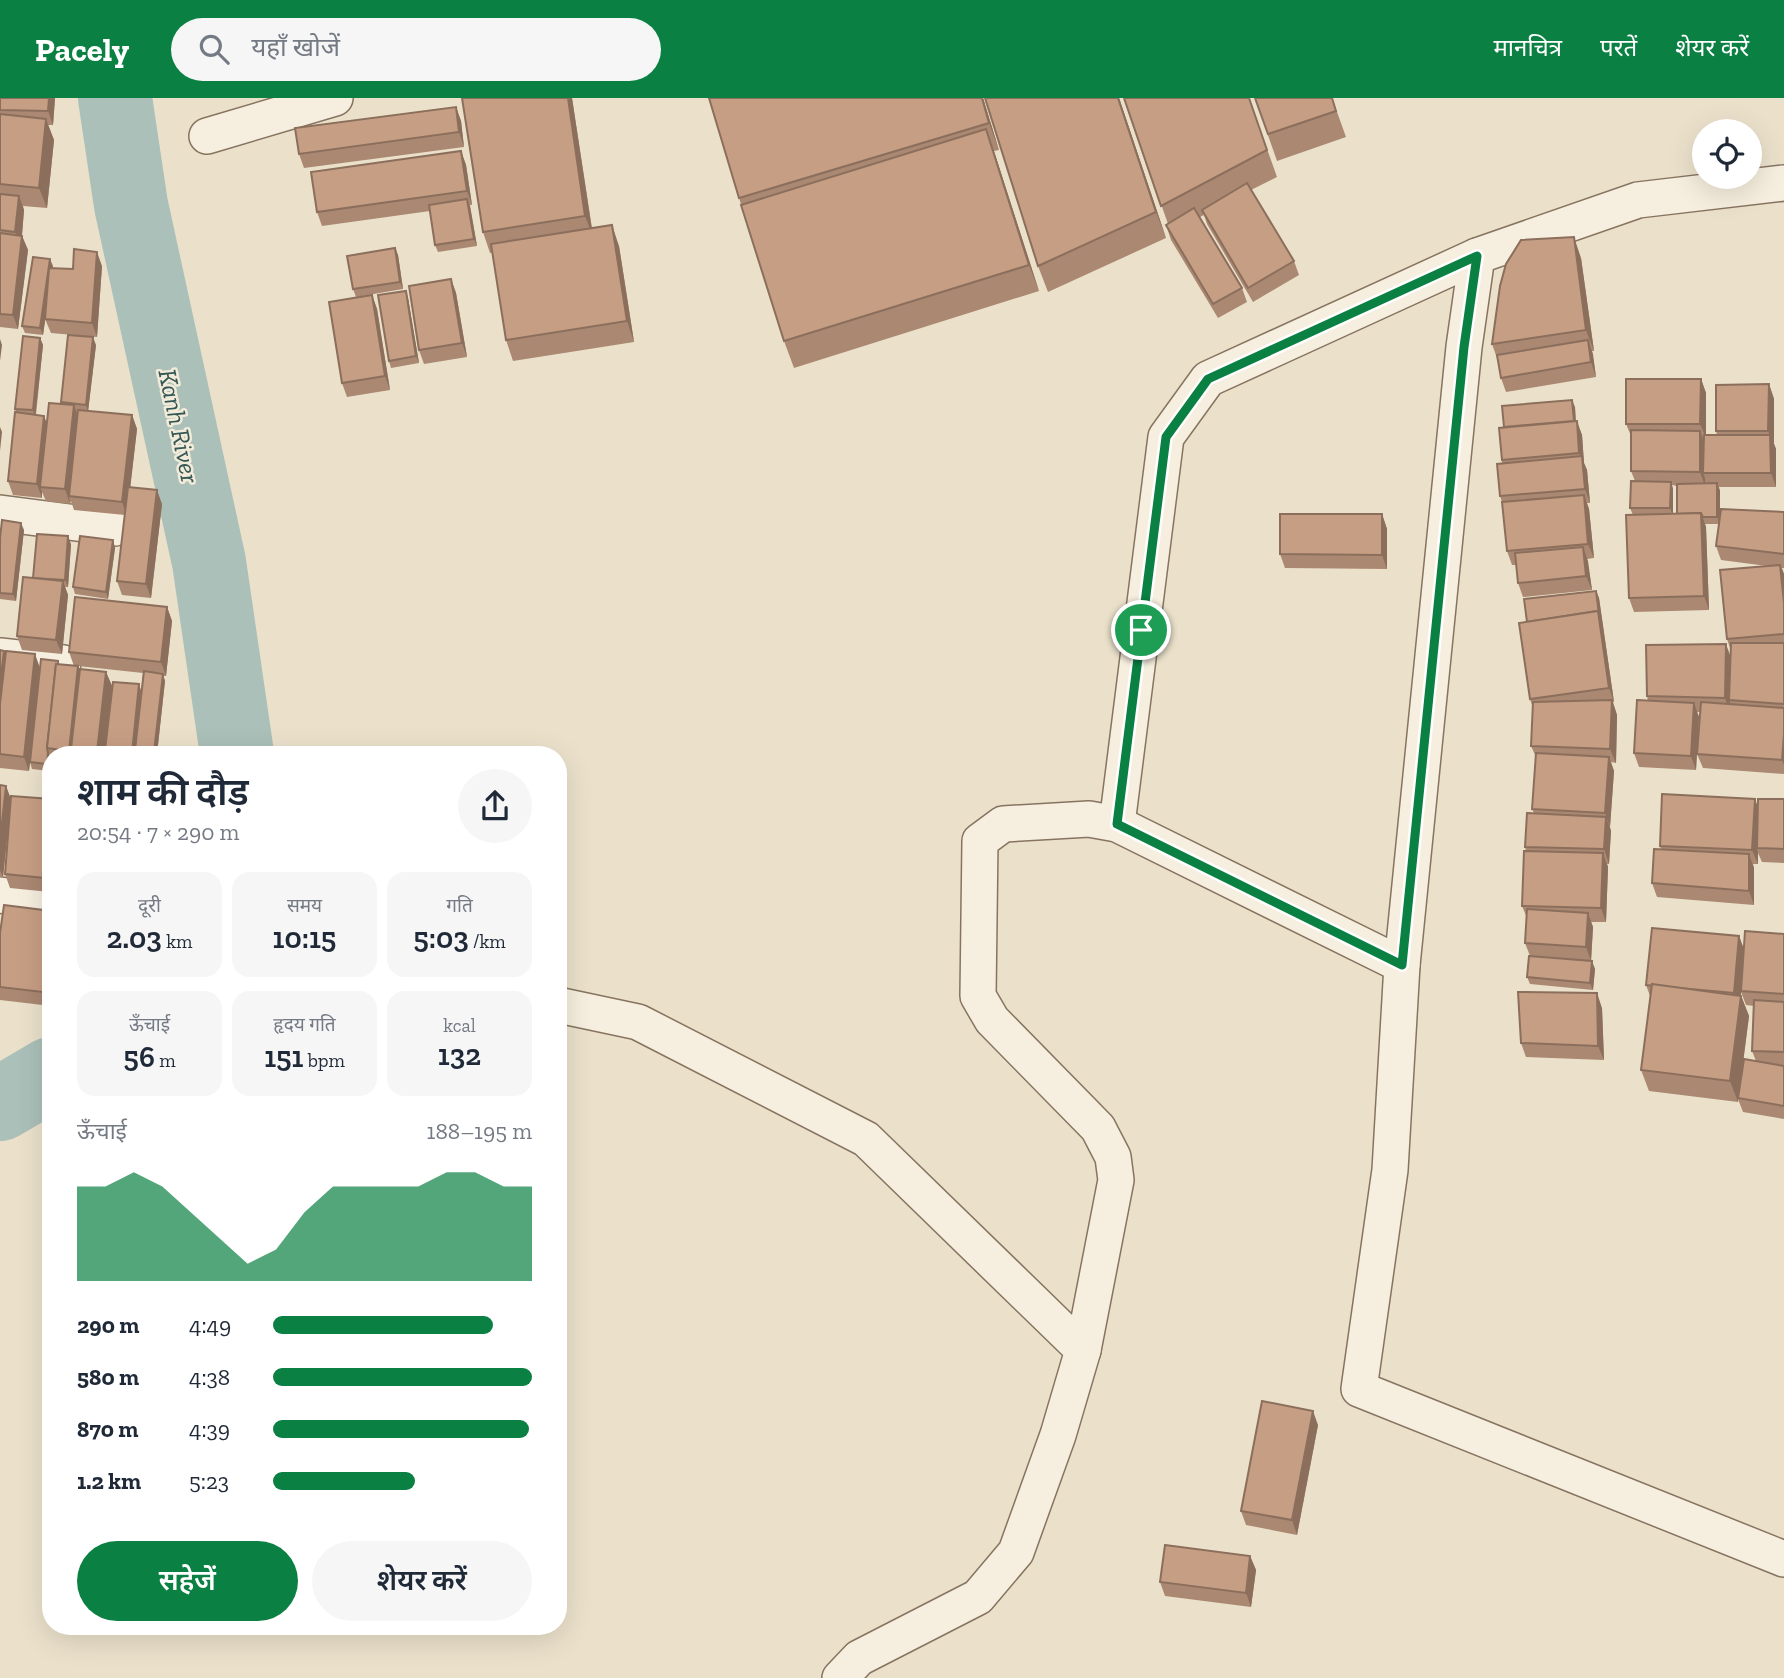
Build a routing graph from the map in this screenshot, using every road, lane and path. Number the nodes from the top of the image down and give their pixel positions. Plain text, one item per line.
1 (335, 98) edge
2 (207, 136) dead end
3 (1784, 183) edge
4 (1477, 256) junction
5 (0, 513) edge
6 (115, 528) dead end
7 (0, 656) edge
8 (63, 663) edge
9 (1117, 824) junction
10 (0, 895) edge
11 (42, 901) edge
12 (1402, 965) junction
13 (567, 1007) edge
14 (1083, 1350) junction
15 (1784, 1559) edge
16 (840, 1678) edge

1 - 2 street
3 - 4 street
4 - 9 street
4 - 12 street
5 - 6 street
7 - 8 street
9 - 12 street
9 - 14 street
10 - 11 street
12 - 15 street
13 - 14 street
14 - 16 street

